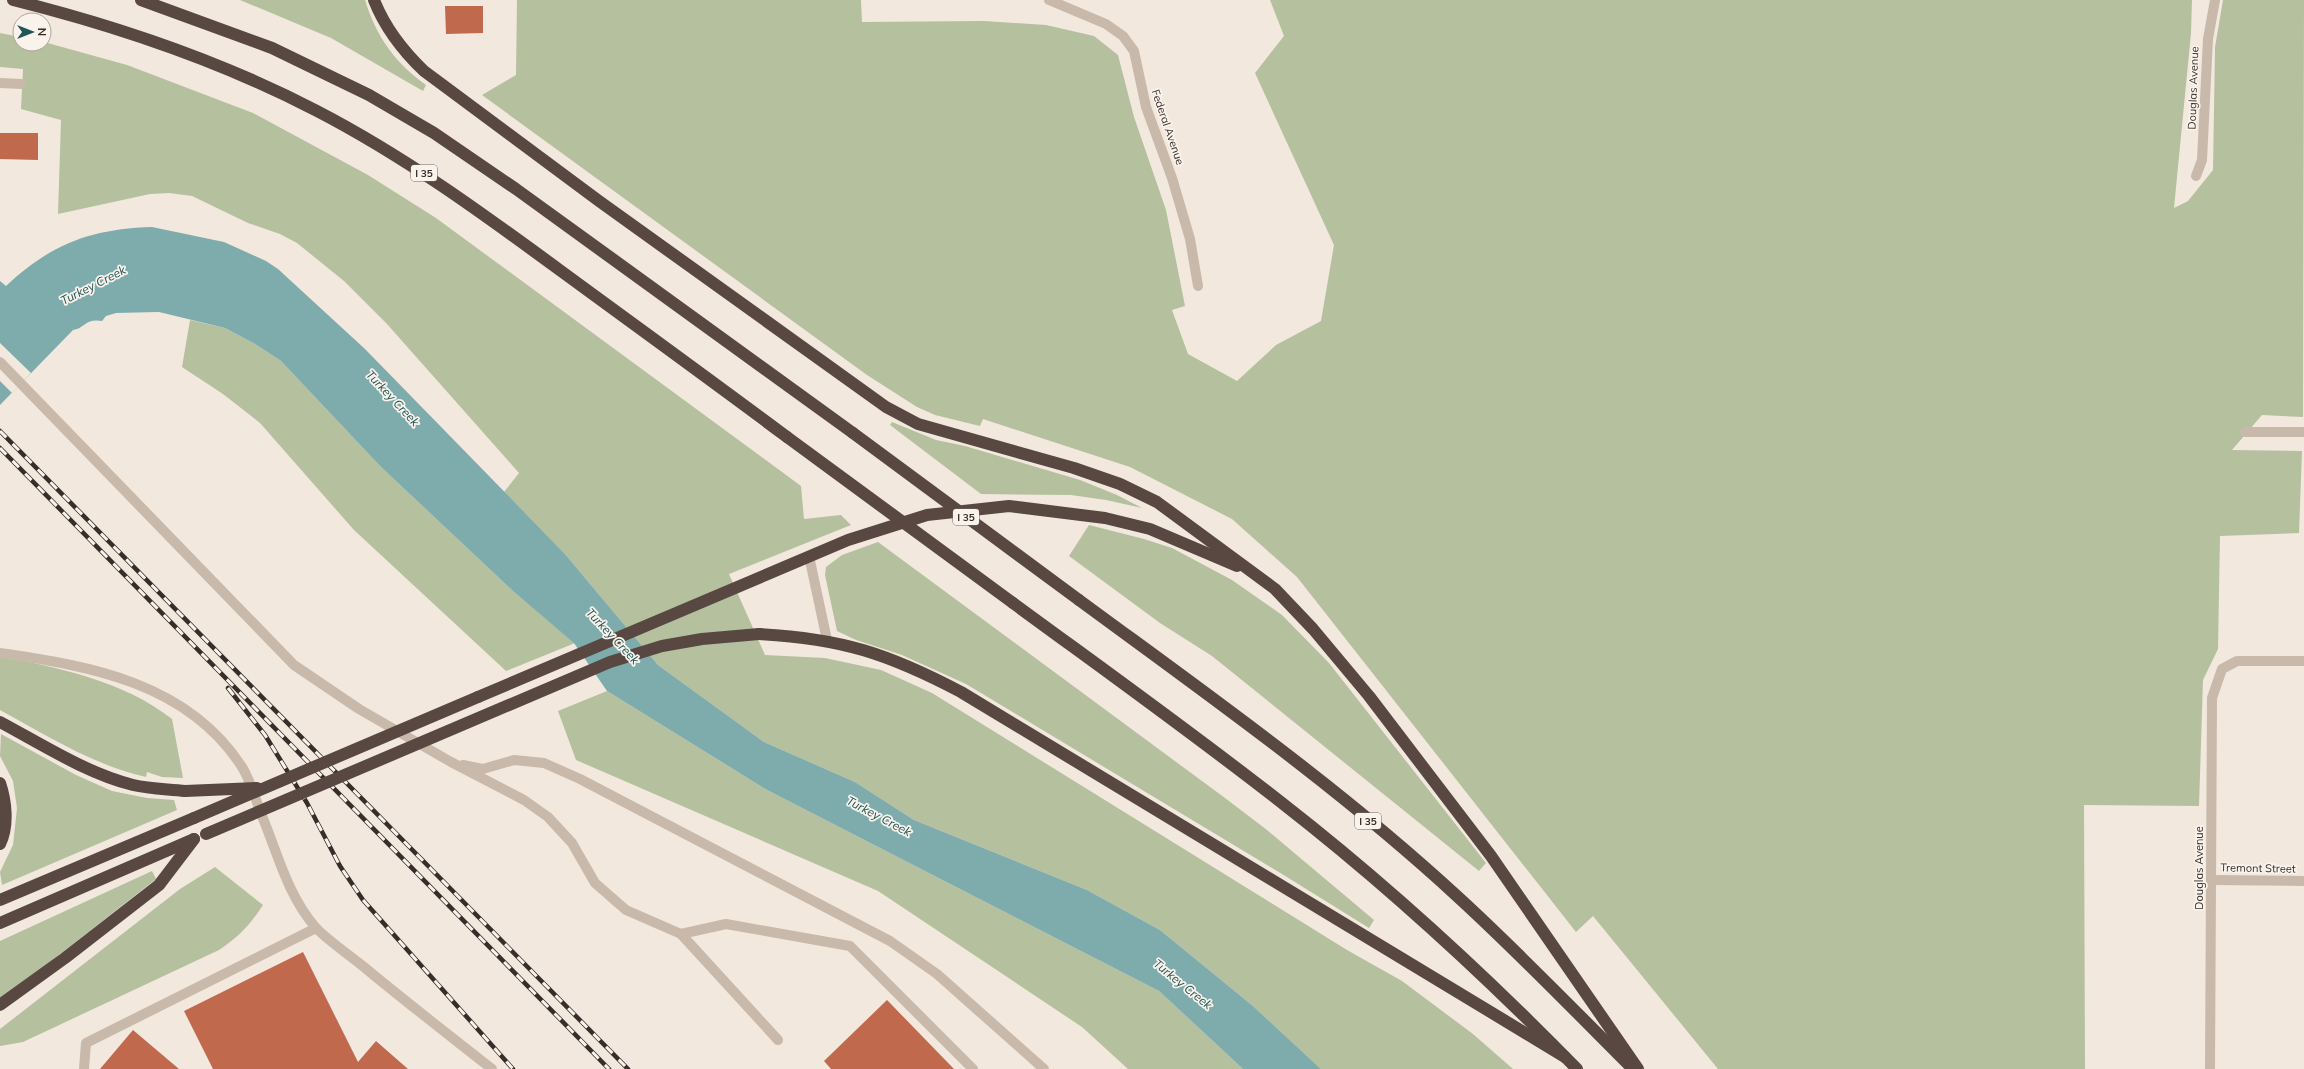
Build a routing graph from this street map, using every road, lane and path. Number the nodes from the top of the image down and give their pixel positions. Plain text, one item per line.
1 (13, 0) edge
2 (141, 0) edge
3 (374, 0) edge
4 (1049, 0) edge
5 (2215, 0) edge
6 (0, 83) edge
7 (20, 84) dead end
8 (2196, 176) dead end
9 (1198, 286) dead end
10 (0, 362) edge
11 (2244, 432) dead end
12 (2304, 432) edge
13 (809, 556) junction
14 (1257, 574) junction
15 (827, 640) junction
16 (0, 653) edge
17 (2304, 661) edge
18 (0, 722) edge
19 (451, 762) junction
20 (0, 783) edge
21 (264, 788) junction
22 (194, 839) junction
23 (0, 844) edge
24 (2211, 880) junction
25 (2304, 881) edge
26 (0, 900) edge
27 (0, 923) edge
28 (316, 928) junction
29 (681, 934) junction
30 (0, 1005) edge
31 (778, 1040) dead end
32 (1565, 1057) junction
33 (84, 1069) edge
34 (492, 1069) edge
35 (973, 1069) edge
36 (1044, 1069) edge
37 (1577, 1069) edge
38 (1633, 1069) edge
39 (1638, 1069) edge
40 (2210, 1069) edge

1 - 32 highway, I 35, bridge
2 - 38 highway, I 35, bridge
3 - 14 highway
4 - 9 street, Federal Avenue
5 - 8 street, Douglas Avenue
6 - 7 street
10 - 19 street
11 - 12 street
13 - 14 highway
13 - 15 street
13 - 21 highway, bridge
14 - 39 highway
15 - 22 highway, bridge
15 - 32 highway
16 - 28 street
17 - 24 street, Douglas Avenue
18 - 21 highway, bridge
19 - 29 street
19 - 36 street
20 - 23 highway
21 - 26 highway, bridge
22 - 27 highway
22 - 30 highway
24 - 25 street, Tremont Street
24 - 40 street, Douglas Avenue
28 - 33 street
28 - 34 street
29 - 31 street
29 - 35 street
32 - 37 highway, I 35

